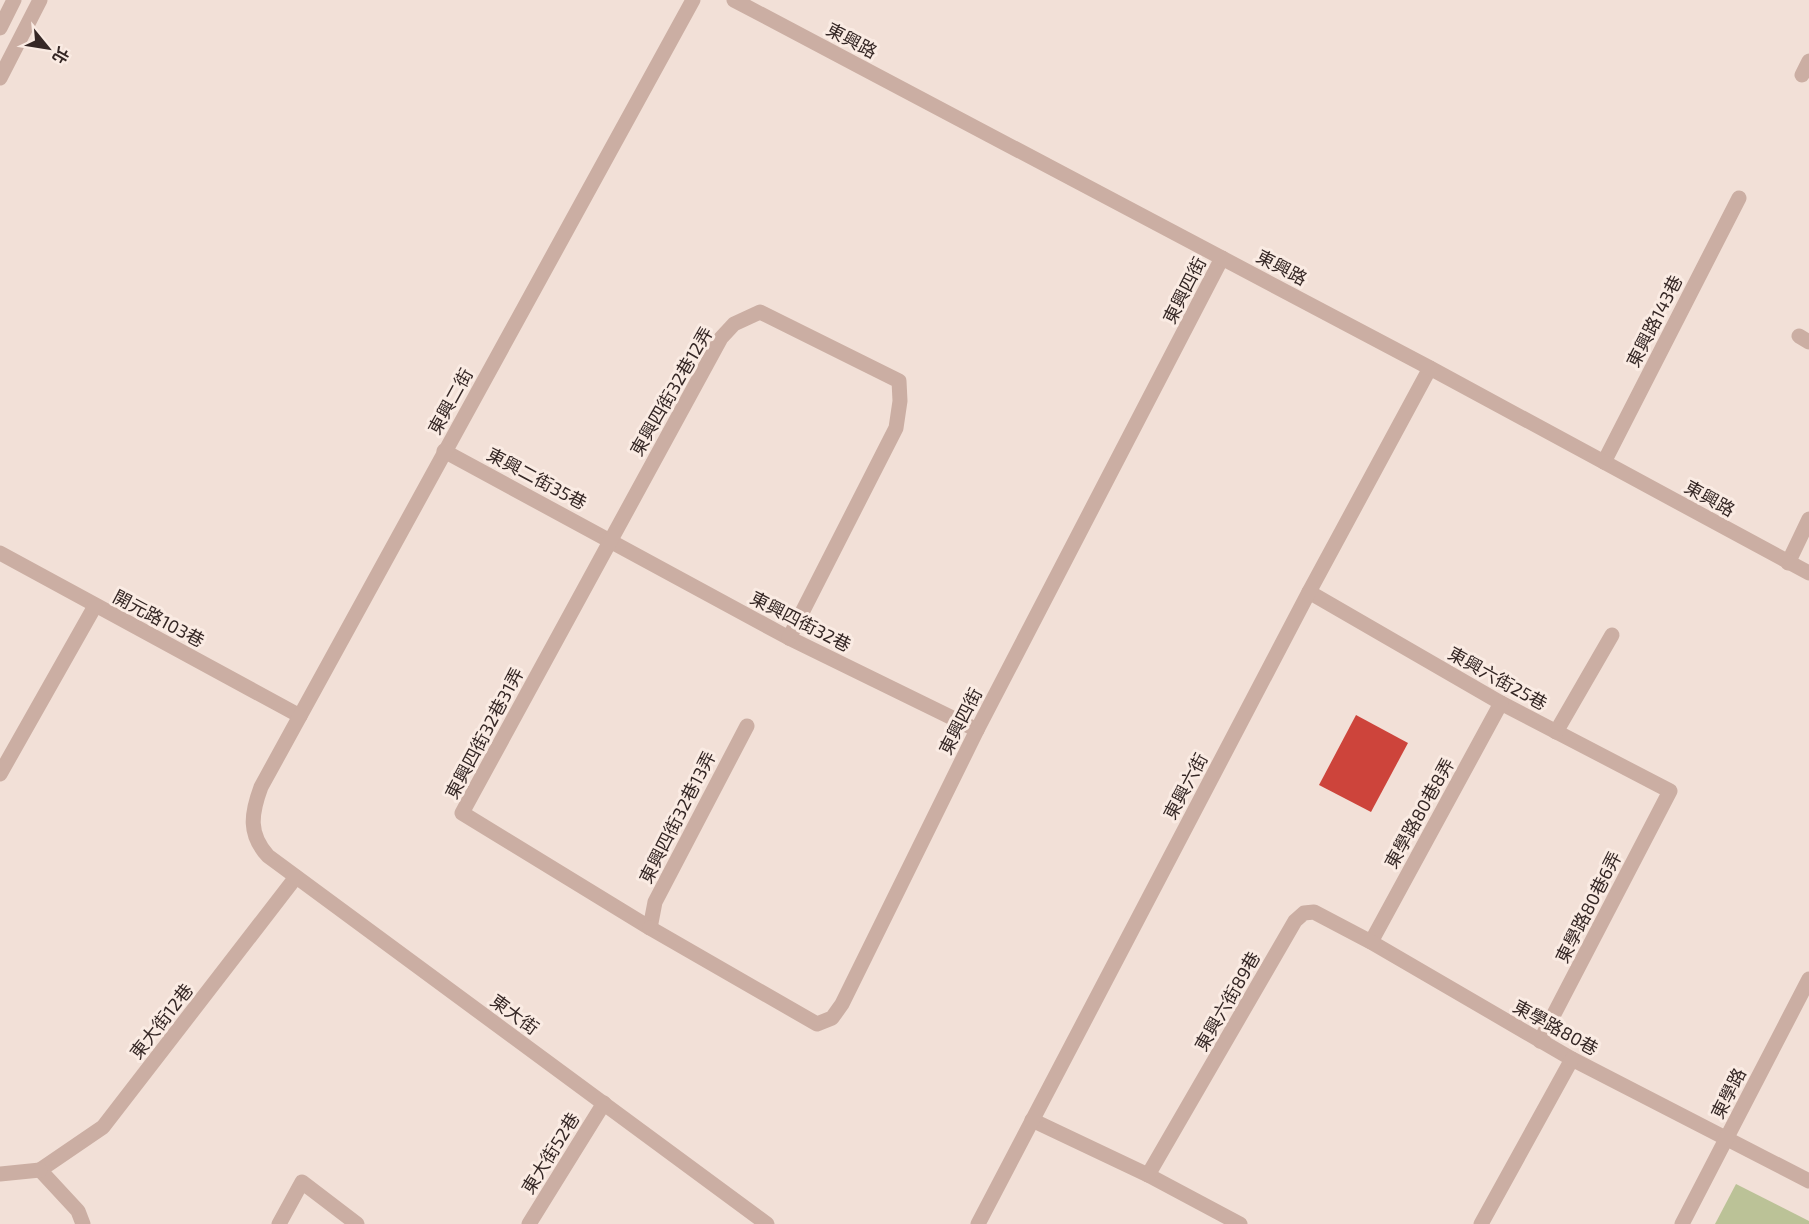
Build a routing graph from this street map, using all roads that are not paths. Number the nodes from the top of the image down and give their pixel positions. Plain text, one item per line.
1 (14, 0) edge
2 (40, 0) edge
3 (693, 0) edge
4 (734, 0) edge
5 (0, 28) edge
6 (1809, 61) edge
7 (1802, 75) dead end
8 (0, 78) edge
9 (1739, 198) dead end
10 (1222, 258) junction
11 (1430, 368) junction
12 (444, 451) junction
13 (1604, 462) junction
14 (1809, 519) edge
15 (610, 541) junction
16 (0, 553) edge
17 (1788, 563) junction
18 (1809, 573) edge
19 (1309, 592) junction
20 (95, 606) junction
21 (1612, 635) dead end
22 (789, 638) junction
23 (1501, 703) junction
24 (300, 716) junction
25 (747, 726) dead end
26 (977, 730) junction
27 (1556, 732) junction
28 (0, 774) edge
29 (1670, 792) joint
30 (253, 825) joint
31 (296, 878) junction
32 (650, 928) junction
33 (1371, 942) junction
34 (1809, 980) edge
35 (1540, 1041) junction
36 (1572, 1059) junction
37 (604, 1103) junction
38 (1032, 1120) junction
39 (1726, 1140) junction
40 (40, 1170) junction
41 (0, 1174) edge
42 (1148, 1175) junction
43 (1809, 1181) edge
44 (1219, 1219) edge
45 (83, 1224) edge
46 (279, 1224) edge
47 (357, 1224) edge
48 (529, 1224) edge
49 (767, 1224) edge
50 (978, 1224) edge
51 (1240, 1224) edge
52 (1481, 1224) edge
53 (1682, 1224) edge

1 - 5 street
2 - 8 street
3 - 12 street, 東興二街
4 - 10 street, 東興路
6 - 7 street
9 - 13 street, 東興路143巷
10 - 11 street, 東興路
10 - 26 street, 東興四街
11 - 13 street, 東興路
11 - 19 street, 東興六街
12 - 15 street, 東興二街35巷
12 - 24 street, 東興二街
13 - 17 street, 東興路
14 - 17 street
15 - 22 street, 東興四街32巷
15 - 22 street, 東興四街32巷12弄
15 - 32 street, 東興四街32巷31弄
16 - 20 street, 開元路103巷
17 - 18 street, 東興路
19 - 23 street, 東興六街25巷
19 - 38 street, 東興六街
20 - 24 street, 開元路103巷
20 - 28 street
21 - 27 street
22 - 26 street, 東興四街32巷
23 - 27 street, 東興六街25巷
23 - 33 street, 東學路80巷8弄
24 - 30 street, 東興二街
25 - 32 street, 東興四街32巷13弄
26 - 32 street, 東興四街
27 - 29 street, 東興六街25巷
29 - 35 street, 東學路80巷6弄
30 - 31 street, 東大街
31 - 37 street, 東大街
31 - 40 street, 東大街12巷
33 - 35 street, 東學路80巷
33 - 42 street, 東興六街89巷
34 - 39 street, 東學路
35 - 36 street, 東學路80巷
36 - 39 street, 東學路80巷
36 - 52 street
37 - 48 street, 東大街52巷
37 - 49 street, 東大街
38 - 42 street
38 - 50 street, 東興六街
39 - 43 street, 東學路80巷
39 - 53 street, 東學路
40 - 41 street
40 - 45 street
42 - 44 street
44 - 51 street
46 - 47 street

